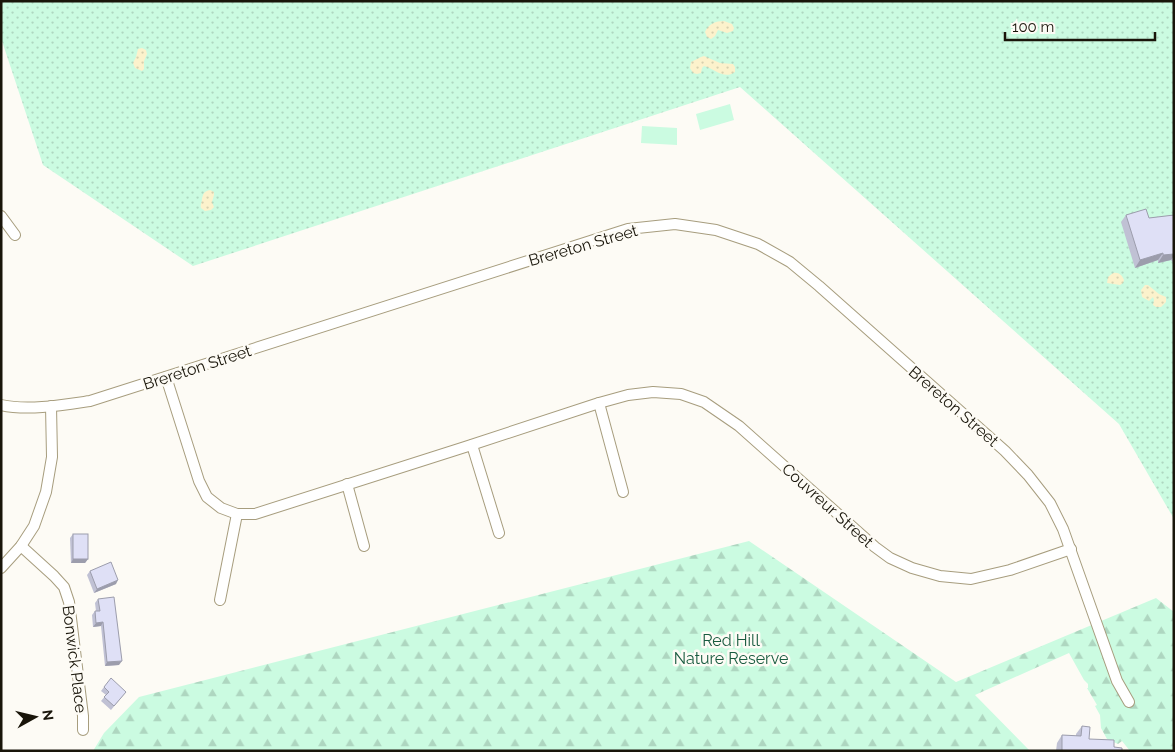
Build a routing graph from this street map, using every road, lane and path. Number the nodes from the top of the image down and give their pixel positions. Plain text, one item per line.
1 (1, 216) edge
2 (15, 235) dead end
3 (166, 377) junction
4 (599, 403) junction
5 (1, 405) edge
6 (51, 406) junction
7 (472, 445) junction
8 (347, 484) junction
9 (623, 492) dead end
10 (237, 514) junction
11 (499, 533) dead end
12 (22, 546) junction
13 (364, 546) dead end
14 (1071, 549) junction
15 (1, 568) edge
16 (220, 600) dead end
17 (1128, 702) dead end
18 (82, 730) dead end

1 - 2 street
3 - 6 street, Brereton Street
3 - 10 street
3 - 14 street, Brereton Street
4 - 7 street, Couvreur Street
4 - 9 street
4 - 14 street, Couvreur Street
5 - 6 street, Brereton Street
6 - 12 street
7 - 8 street, Couvreur Street
7 - 11 street
8 - 10 street, Couvreur Street
8 - 13 street
10 - 16 street
12 - 15 street
12 - 18 street, Bonwick Place
14 - 17 street, Brereton Street

